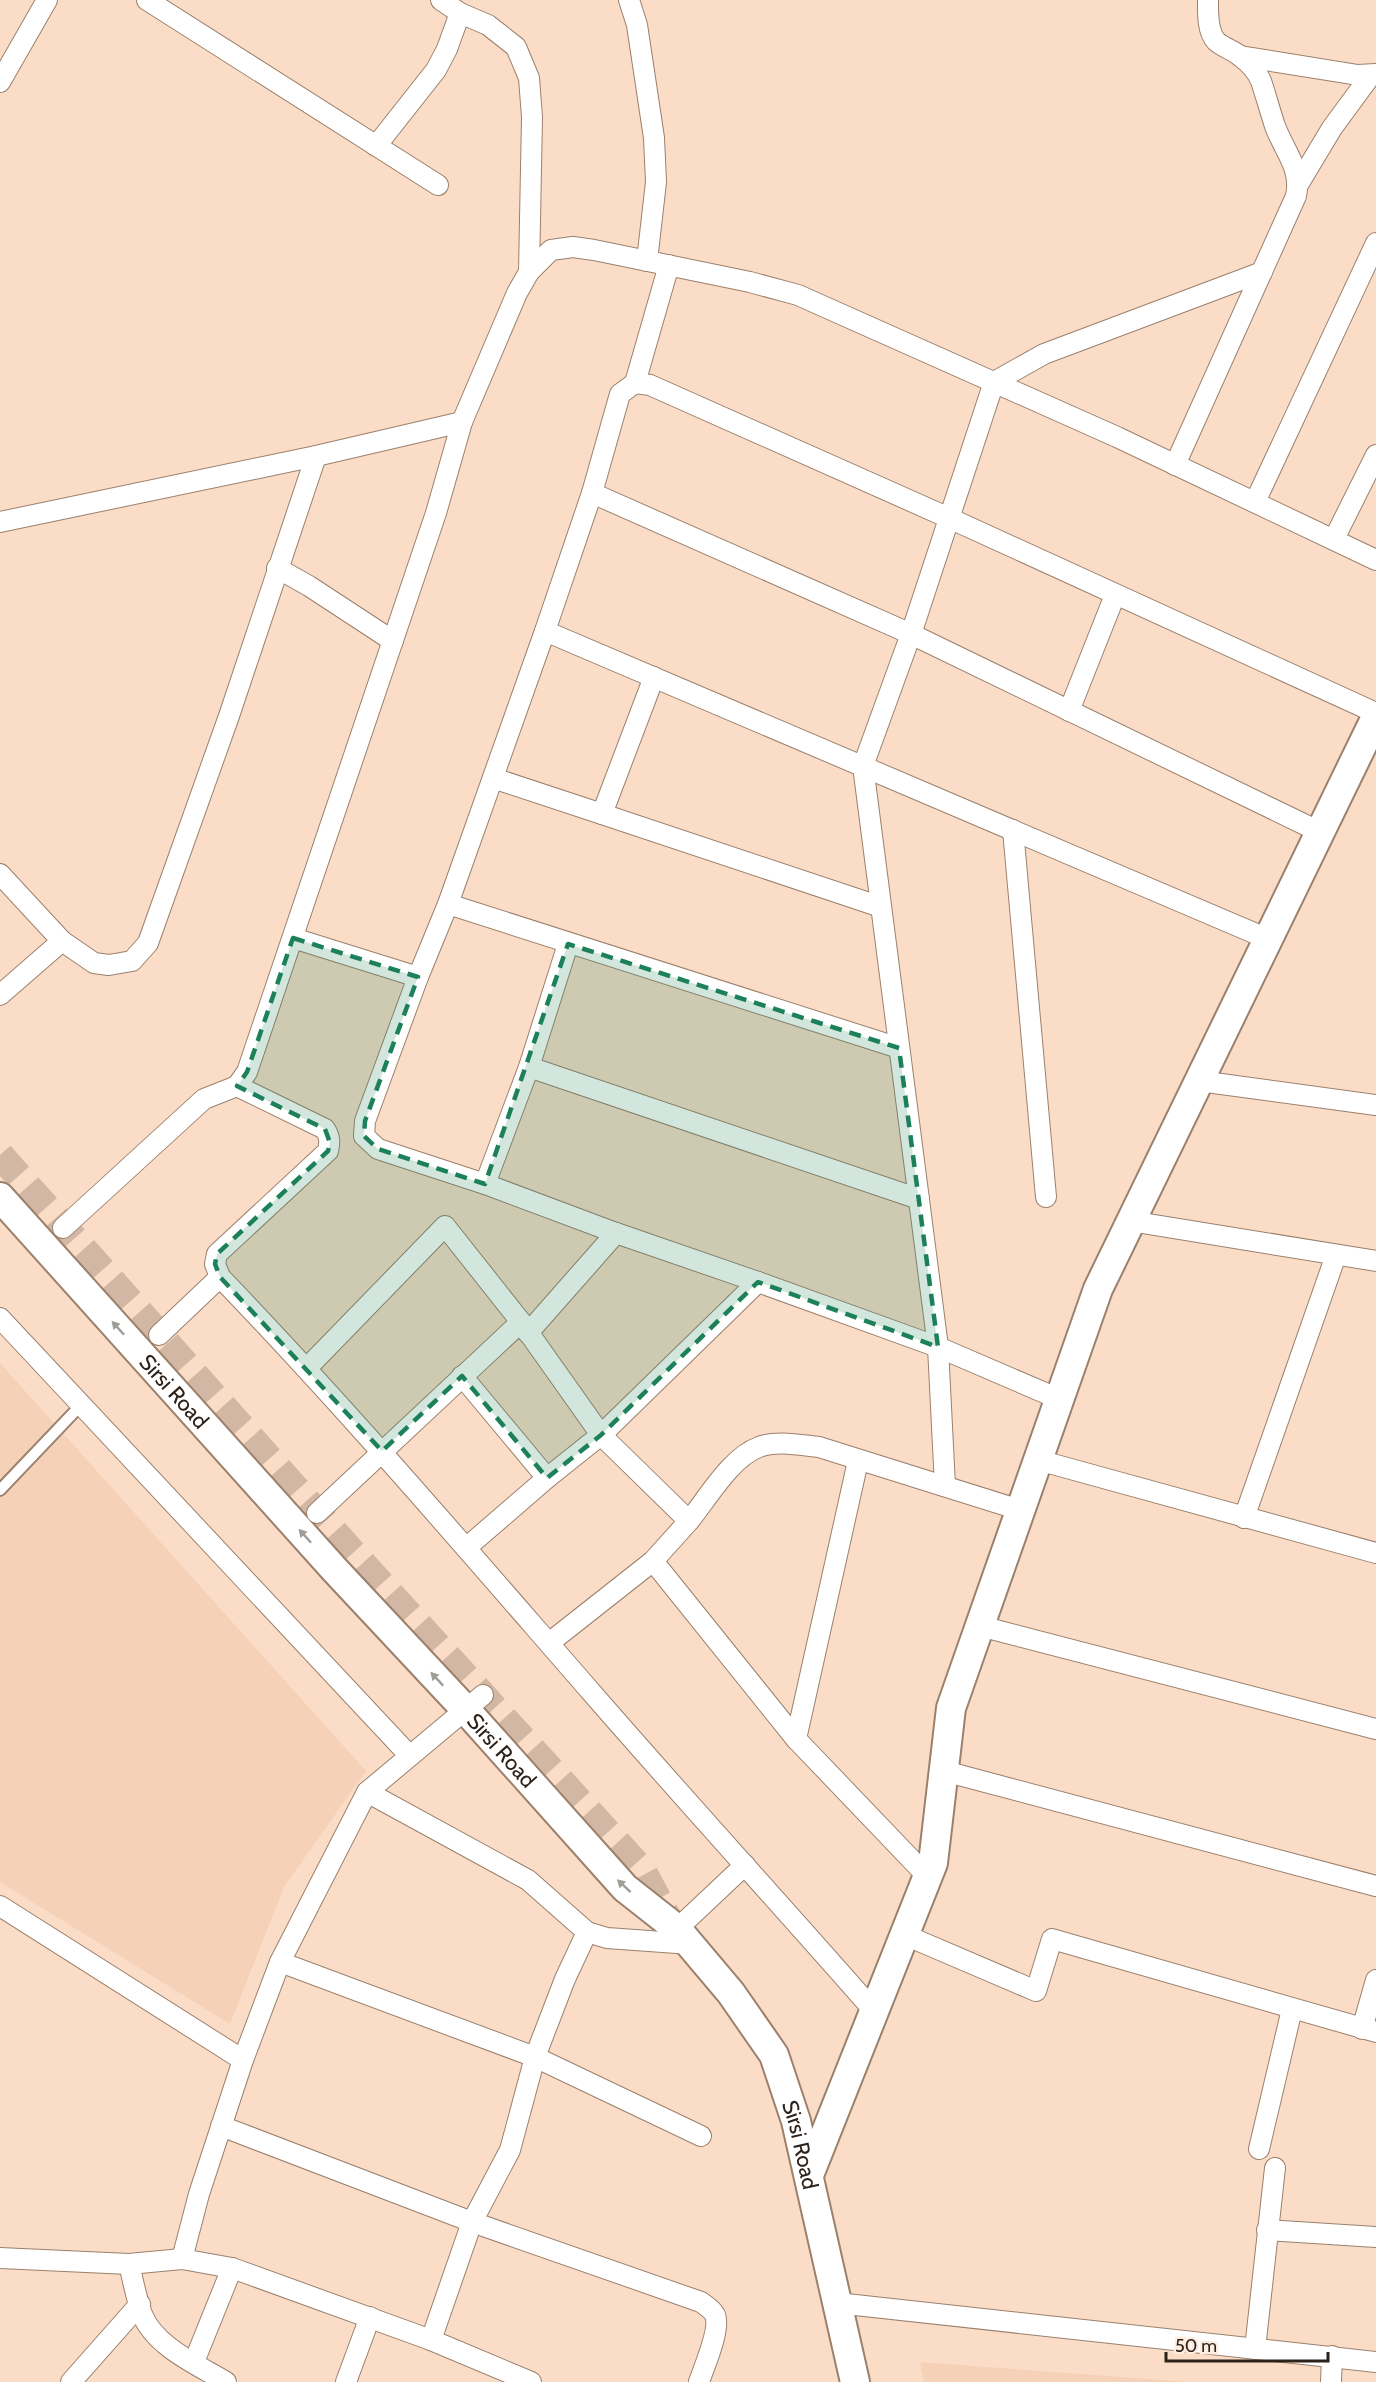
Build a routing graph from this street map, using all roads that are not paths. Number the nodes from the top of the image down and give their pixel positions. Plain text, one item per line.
1 (47, 0) edge
2 (147, 0) edge
3 (441, 0) edge
4 (629, 0) edge
5 (1208, 0) edge
6 (460, 13) junction
7 (1240, 56) junction
8 (1374, 75) edge
9 (0, 82) edge
10 (376, 146) junction
11 (1299, 183) junction
12 (438, 184) dead end
13 (1376, 243) edge
14 (647, 261) junction
15 (669, 265) junction
16 (529, 272) junction
17 (1262, 272) junction
18 (635, 382) junction
19 (994, 382) junction
20 (462, 422) junction
21 (1376, 455) edge
22 (316, 456) junction
23 (1175, 465) junction
24 (592, 493) junction
25 (1255, 502) junction
26 (949, 518) junction
27 (0, 522) edge
28 (1334, 539) junction
29 (1376, 560) edge
30 (277, 568) junction
31 (1115, 596) junction
32 (545, 631) junction
33 (911, 634) junction
34 (393, 641) junction
35 (654, 677) junction
36 (1069, 711) junction
37 (1376, 715) edge
38 (863, 766) junction
39 (492, 778) junction
40 (602, 814) junction
41 (1013, 830) junction
42 (1320, 832) junction
43 (0, 874) edge
44 (448, 904) junction
45 (881, 907) junction
46 (293, 938) junction
47 (1268, 939) junction
48 (63, 941) junction
49 (568, 944) junction
50 (418, 977) junction
51 (0, 995) edge
52 (900, 1048) junction
53 (529, 1067) junction
54 (1199, 1081) junction
55 (237, 1086) junction
56 (1376, 1105) edge
57 (485, 1184) junction
58 (0, 1197) edge
59 (1046, 1197) dead end
60 (919, 1199) junction
61 (1130, 1221) junction
62 (63, 1228) dead end
63 (616, 1233) junction
64 (1336, 1255) junction
65 (1376, 1261) edge
66 (220, 1277) junction
67 (758, 1282) junction
68 (0, 1318) edge
69 (524, 1328) junction
70 (159, 1335) dead end
71 (938, 1347) junction
72 (307, 1368) junction
73 (462, 1376) junction
74 (1059, 1399) junction
75 (80, 1406) junction
76 (601, 1435) junction
77 (382, 1451) junction
78 (1038, 1460) junction
79 (858, 1461) junction
80 (547, 1478) junction
81 (945, 1486) junction
82 (0, 1490) edge
83 (1020, 1510) junction
84 (317, 1513) dead end
85 (1244, 1518) junction
86 (689, 1521) junction
87 (466, 1548) junction
88 (1376, 1552) edge
89 (653, 1561) junction
90 (980, 1626) junction
91 (549, 1643) junction
92 (474, 1702) junction
93 (1376, 1729) edge
94 (796, 1739) junction
95 (409, 1755) junction
96 (944, 1771) junction
97 (367, 1792) junction
98 (745, 1865) junction
99 (928, 1877) junction
100 (1376, 1886) edge
101 (0, 1906) edge
102 (587, 1932) junction
103 (679, 1932) junction
104 (905, 1935) junction
105 (280, 1962) junction
106 (1376, 1980) edge
107 (1292, 2009) junction
108 (874, 2011) junction
109 (1369, 2031) edge
110 (535, 2057) junction
111 (243, 2060) junction
112 (221, 2126) junction
113 (701, 2136) dead end
114 (1259, 2149) dead end
115 (1275, 2169) dead end
116 (809, 2175) junction
117 (472, 2222) junction
118 (1267, 2230) junction
119 (1376, 2237) edge
120 (0, 2258) edge
121 (182, 2259) junction
122 (129, 2264) junction
123 (232, 2268) junction
124 (837, 2303) junction
125 (140, 2304) junction
126 (370, 2317) junction
127 (431, 2340) junction
128 (1255, 2349) junction
129 (1332, 2356) junction
130 (194, 2362) junction
131 (1376, 2362) edge
132 (71, 2382) edge
133 (226, 2382) edge
134 (346, 2382) edge
135 (531, 2382) edge
136 (699, 2382) edge
137 (855, 2382) edge
138 (1331, 2382) edge

1 - 9 street
2 - 10 street
3 - 6 street
4 - 14 street
5 - 7 street
6 - 10 street
6 - 16 street
7 - 8 street
7 - 11 street
8 - 11 street
10 - 12 street
11 - 17 street
13 - 25 street
14 - 15 street
14 - 16 street
15 - 18 street
15 - 19 street
16 - 20 street
17 - 19 street
17 - 23 street
18 - 24 street
18 - 26 street
19 - 23 street
19 - 26 street
20 - 22 street
20 - 34 street
21 - 28 street
22 - 27 street
22 - 30 street
23 - 25 street
24 - 32 street
24 - 33 street
25 - 28 street
26 - 31 street
26 - 33 street
28 - 29 street
30 - 34 street
30 - 48 street
31 - 36 street
31 - 37 street
32 - 35 street
32 - 39 street
33 - 36 street
33 - 38 street
34 - 46 street
35 - 38 street
35 - 40 street
36 - 42 street
37 - 42 street
38 - 41 street
38 - 45 street
39 - 40 street
39 - 44 street
40 - 45 street
41 - 47 street
41 - 59 street
42 - 47 street
43 - 48 street
44 - 49 street
44 - 50 street
45 - 52 street
46 - 50 street
46 - 55 street
47 - 54 street
48 - 51 street
49 - 52 street
49 - 53 street
50 - 57 street
52 - 60 street
53 - 57 street
53 - 60 street
54 - 56 street
54 - 61 street
55 - 62 street
55 - 66 street
57 - 63 street
92 -> 58 street, Sirsi Road
60 - 71 street
61 - 64 street
61 - 74 street
63 - 67 street
63 - 69 street
64 - 65 street
64 - 85 street
66 - 70 street
66 - 72 street
67 - 71 street
67 - 76 street
68 - 75 street
69 - 72 street
69 - 73 street
69 - 76 street
71 - 74 street
71 - 81 street
72 - 77 street
73 - 77 street
73 - 80 street
74 - 78 street
75 - 82 lane
75 - 95 street
76 - 80 street
76 - 86 street
77 - 84 street
77 - 87 street
78 - 83 street
78 - 85 street
79 - 81 street
79 - 86 street
79 - 94 street
80 - 87 street
81 - 83 street
83 - 90 street
85 - 88 street
86 - 89 street
87 - 91 street
89 - 91 street
89 - 94 street
90 - 93 street
90 - 96 street
91 - 98 street
92 - 95 street
103 -> 92 street, Sirsi Road
94 - 99 street
95 - 97 street
96 - 99 street
96 - 100 street
97 - 102 street
97 - 105 street
98 - 103 street
98 - 108 street
99 - 104 street
101 - 111 street
102 - 103 street
102 - 110 street
103 - 116 street, Sirsi Road
104 - 107 street
104 - 108 street
105 - 110 street
105 - 111 street
106 - 109 street
107 - 109 street
107 - 114 street
108 - 116 street
110 - 113 street
110 - 117 street
111 - 112 street
112 - 117 street
112 - 121 street
115 - 118 street
116 - 124 street, Sirsi Road
117 - 127 street
117 - 136 street
118 - 119 street
118 - 128 street
120 - 122 street
121 - 122 street
121 - 123 street
122 - 125 street
123 - 126 street
123 - 130 street
124 - 128 street
124 - 137 street, Sirsi Road
125 - 130 street
125 - 132 street
126 - 127 street
126 - 134 street
127 - 135 street
128 - 129 street
129 - 131 street
129 - 138 street
130 - 133 street

